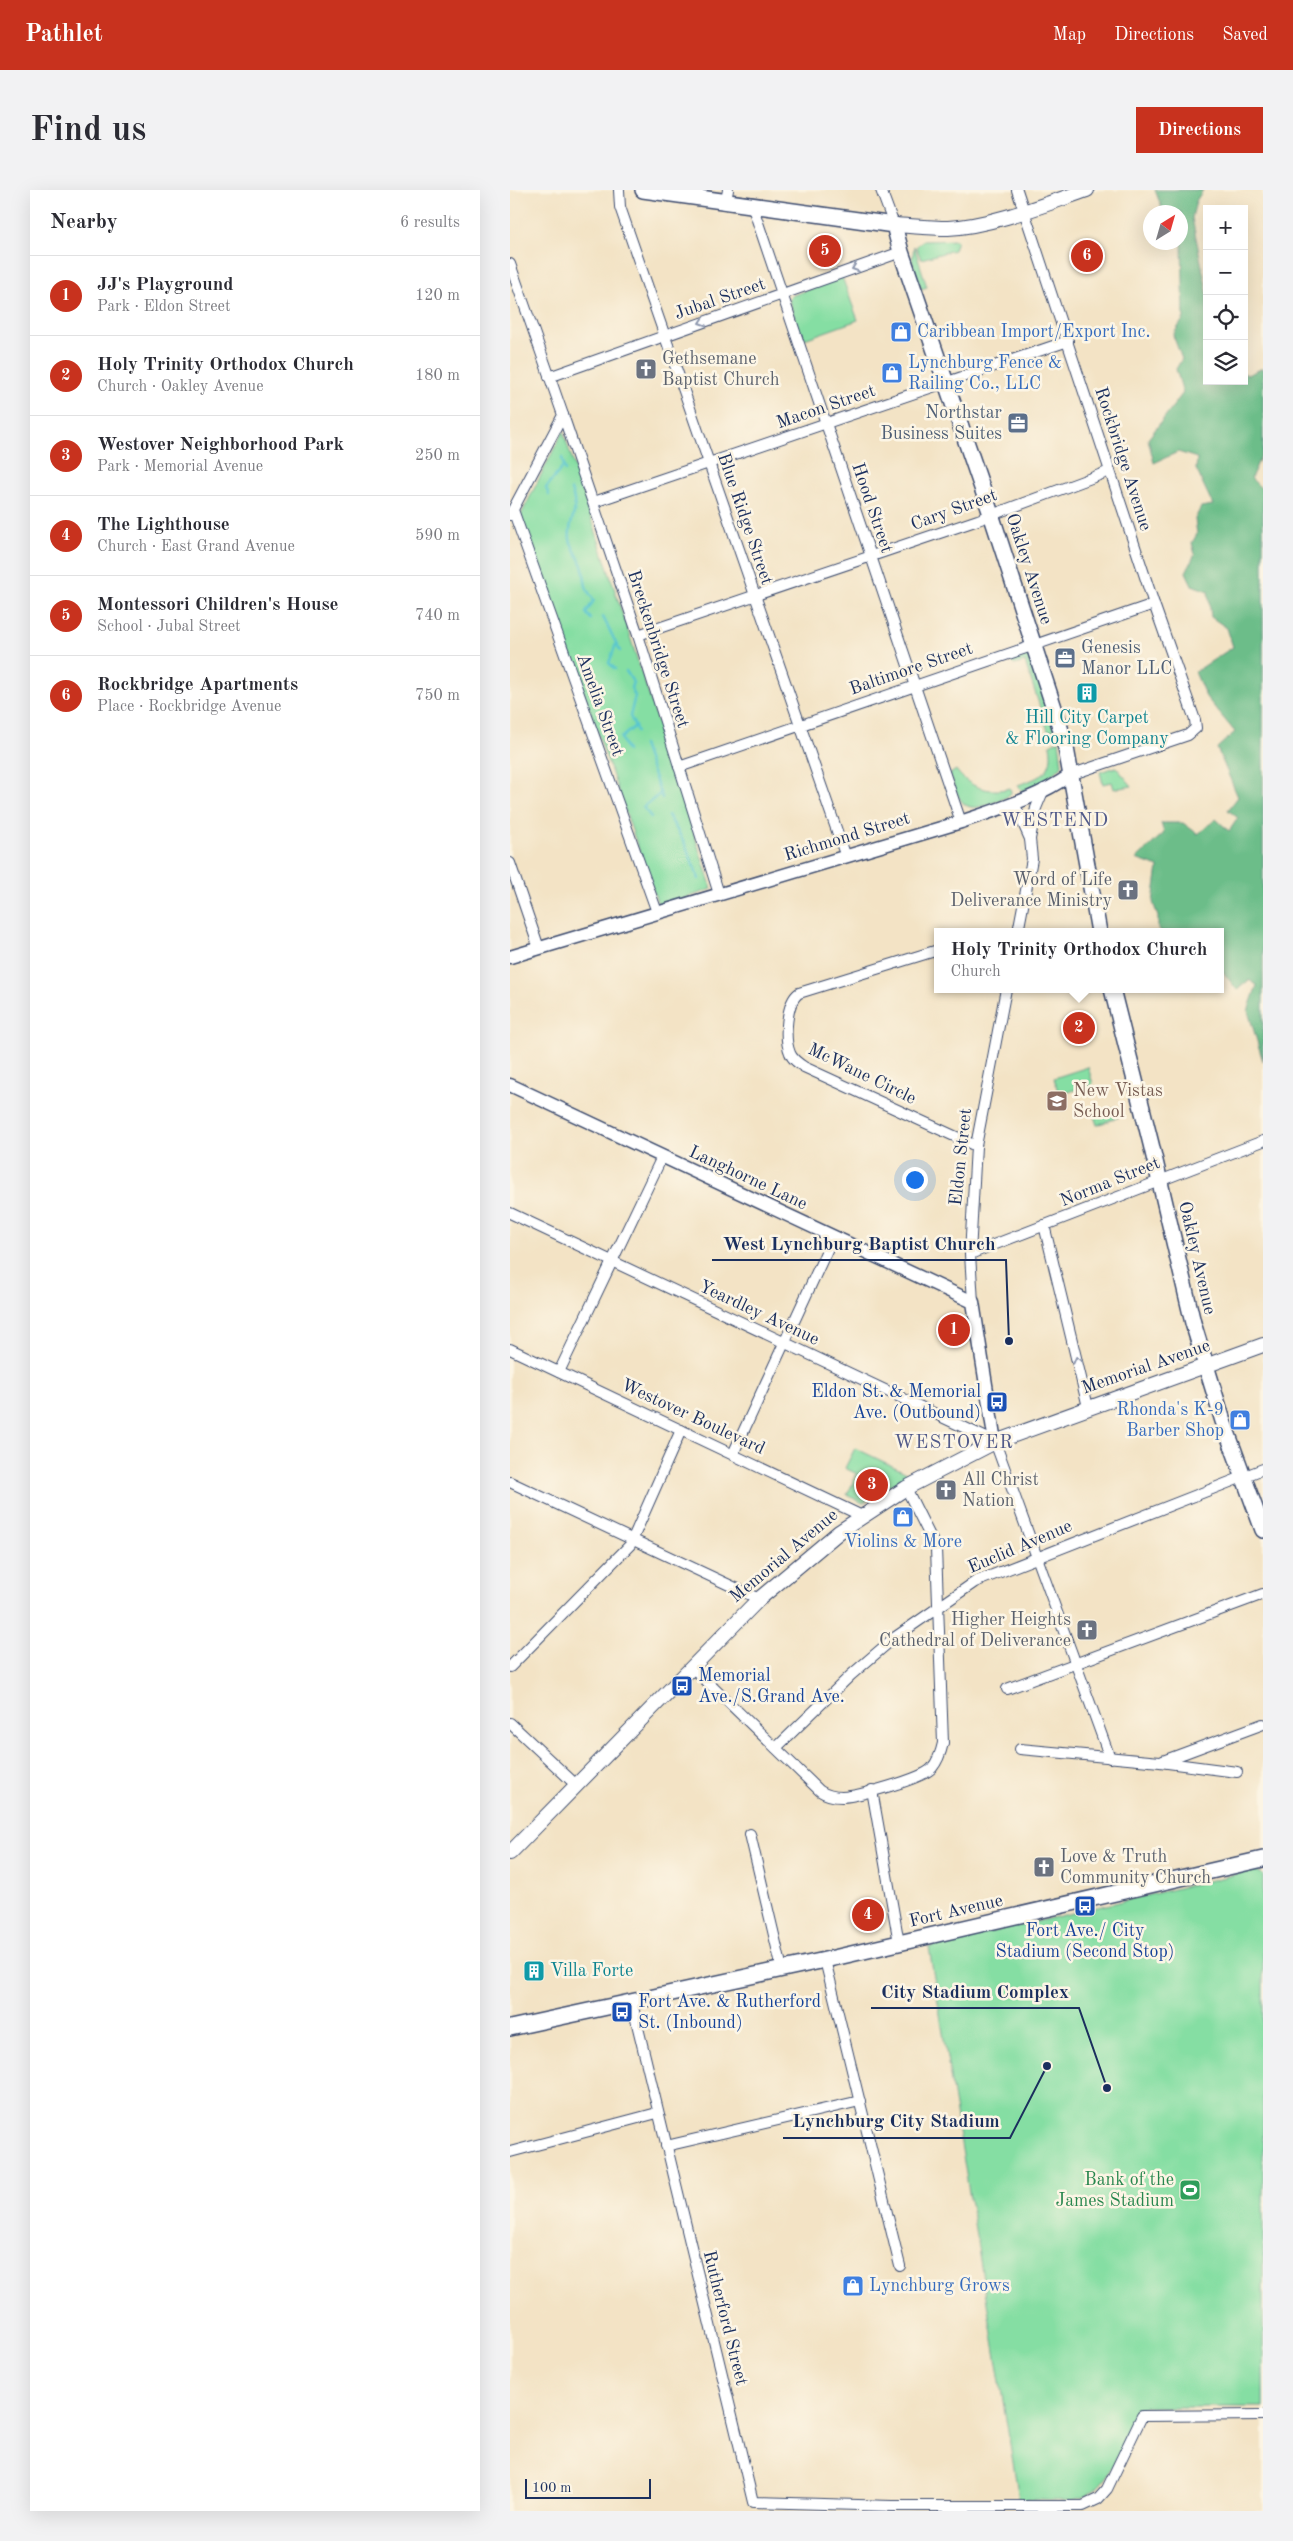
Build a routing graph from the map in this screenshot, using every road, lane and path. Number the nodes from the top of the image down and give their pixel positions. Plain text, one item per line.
1 (619, 190) edge
2 (643, 190) edge
3 (881, 190) edge
4 (1017, 190) edge
5 (1087, 190) edge
6 (727, 196) edge
7 (752, 205) junction
8 (1024, 211) junction
9 (894, 225) junction
10 (901, 252) junction
11 (510, 264) edge
12 (781, 294) junction
13 (665, 335) junction
14 (1068, 341) junction
15 (549, 377) junction
16 (946, 383) junction
17 (563, 415) junction
18 (826, 423) junction
19 (709, 464) junction
20 (1110, 471) junction
21 (594, 502) junction
22 (512, 513) edge
23 (991, 514) junction
24 (871, 556) junction
25 (753, 596) junction
26 (1154, 604) junction
27 (638, 635) junction
28 (1034, 644) junction
29 (914, 685) junction
30 (799, 725) junction
31 (1188, 735) joint
32 (678, 767) junction
33 (1070, 775) junction
34 (1044, 790) junction
35 (1014, 803) junction
36 (961, 822) junction
37 (1030, 839) junction
38 (846, 856) junction
39 (510, 863) edge
40 (719, 894) junction
41 (657, 912) junction
42 (1019, 928) edge
43 (1098, 928) edge
44 (539, 948) junction
45 (934, 951) edge
46 (510, 957) edge
47 (1005, 993) edge
48 (1113, 993) edge
49 (510, 1085) edge
50 (1263, 1141) edge
51 (976, 1146) junction
52 (662, 1157) junction
53 (1160, 1180) junction
54 (510, 1213) edge
55 (1044, 1225) junction
56 (833, 1237) junction
57 (970, 1254) junction
58 (613, 1261) junction
59 (973, 1302) junction
60 (784, 1343) junction
61 (1263, 1345) edge
62 (510, 1348) edge
63 (1205, 1367) junction
64 (558, 1372) junction
65 (1088, 1407) junction
66 (681, 1430) junction
67 (995, 1442) junction
68 (733, 1454) junction
69 (1263, 1469) edge
70 (1244, 1476) junction
71 (510, 1482) edge
72 (906, 1488) junction
73 (862, 1516) junction
74 (1263, 1530) edge
75 (632, 1539) junction
76 (1036, 1556) junction
77 (1263, 1594) edge
78 (759, 1599) junction
79 (939, 1606) junction
80 (1076, 1663) junction
81 (510, 1666) edge
82 (692, 1667) junction
83 (1007, 1690) dead end
84 (510, 1722) edge
85 (1263, 1724) edge
86 (776, 1748) junction
87 (1020, 1749) dead end
88 (1110, 1758) junction
89 (1160, 1762) junction
90 (1237, 1772) dead end
91 (575, 1784) junction
92 (872, 1790) junction
93 (750, 1834) dead end
94 (510, 1852) edge
95 (1263, 1859) edge
96 (899, 1943) junction
97 (824, 1960) junction
98 (782, 1969) junction
99 (632, 2003) junction
100 (510, 2028) edge
101 (860, 2101) junction
102 (657, 2113) junction
103 (666, 2146) junction
104 (510, 2152) edge
105 (900, 2266) dead end
106 (1263, 2415) edge
107 (892, 2509) edge

1 - 13 street, Blue Ridge Street
2 - 6 main road
3 - 9 street
4 - 8 street, Rockbridge Avenue
5 - 8 main road
6 - 7 main road
7 - 9 main road
7 - 12 street, Hood Street
8 - 9 main road
8 - 14 street, Rockbridge Avenue
9 - 10 main road, Oakley Avenue
10 -> 12 street, Jubal Street
10 - 16 main road, Oakley Avenue
11 - 15 street, Breckenbridge Street
12 -> 13 street, Jubal Street
12 - 18 street, Hood Street
13 - 15 street, Jubal Street
13 - 19 street, Blue Ridge Street
14 - 16 street, Macon Street
14 - 20 street, Rockbridge Avenue
15 - 17 street, Breckenbridge Street
16 - 18 street, Macon Street
16 - 23 main road, Oakley Avenue
17 - 21 street, Breckenbridge Street
17 - 22 street
18 - 19 street, Macon Street
18 - 24 street, Hood Street
19 - 21 street, Macon Street
19 - 25 street, Blue Ridge Street
20 - 23 street, Cary Street
20 - 26 street, Rockbridge Avenue
21 - 27 street, Breckenbridge Street
22 - 41 street, Amelia Street
23 - 24 street, Cary Street
23 - 28 main road, Oakley Avenue
24 - 25 street, Cary Street
24 - 29 street, Hood Street
25 - 27 street, Cary Street
25 - 30 street, Blue Ridge Street
26 - 28 street, Baltimore Street
26 - 31 street, Rockbridge Avenue
27 - 32 street, Breckenbridge Street
28 - 29 street, Baltimore Street
28 - 33 main road, Oakley Avenue
29 - 30 street, Baltimore Street
29 - 36 street, Hood Street
30 - 32 street, Baltimore Street
30 - 38 street, Blue Ridge Street
31 - 33 street, Richmond Street
32 - 40 street, Breckenbridge Street
33 - 34 street, Richmond Street
33 - 43 main road, Oakley Avenue
34 - 35 street, Richmond Street
34 - 37 street
35 - 36 street, Richmond Street
35 - 37 street
36 - 38 street, Richmond Street
37 - 42 street
38 - 40 street, Richmond Street
39 - 44 street
40 - 41 street, Richmond Street
41 - 44 street, Richmond Street
44 - 46 street, Richmond Street
45 - 51 street, McWane Circle
47 - 51 street, Eldon Street
48 - 53 main road, Oakley Avenue
49 - 52 street, Langhorne Lane
50 - 53 street, Norma Street
51 - 57 street, Eldon Street
52 - 56 street, Langhorne Lane
52 - 58 street
53 - 55 street, Norma Street
53 - 63 main road, Oakley Avenue
54 - 58 street, Yeardley Avenue
55 - 57 street, Norma Street
65 -> 55 street
56 - 59 street, Langhorne Lane
56 - 60 street
57 - 59 street, Eldon Street
58 - 60 street, Yeardley Avenue
58 - 64 street
59 - 67 street, Eldon Street
60 - 67 street, Yeardley Avenue
60 - 68 street
61 - 63 main road, Memorial Avenue
62 - 64 street, Westover Boulevard
63 - 65 main road, Memorial Avenue
63 - 70 main road, Oakley Avenue
64 - 66 street, Westover Boulevard
65 - 67 main road, Memorial Avenue
66 - 68 street, Westover Boulevard
66 - 75 street
67 - 72 main road, Memorial Avenue
67 - 76 street, Eldon Street
68 - 73 street, Westover Boulevard
69 - 70 street, Euclid Avenue
70 - 74 main road, Oakley Avenue
70 - 76 street, Euclid Avenue
71 - 75 street
72 - 73 main road, Memorial Avenue
72 - 79 street
73 - 78 main road, Memorial Avenue
75 - 78 street
75 - 81 street
76 - 79 street, Euclid Avenue
76 - 80 street, Eldon Street
77 - 80 street
78 - 82 main road, Memorial Avenue
79 - 86 street, Euclid Avenue
79 - 92 street
80 - 83 street
80 - 88 street, Eldon Street
82 - 86 street
82 - 91 main road, Memorial Avenue
84 - 91 street
85 - 89 street
86 - 92 street
87 - 88 street
88 - 89 street
89 - 90 street
91 - 94 main road, Memorial Avenue
92 - 96 street
93 - 98 street
95 - 96 main road, Fort Avenue
96 - 97 main road, Fort Avenue
97 - 98 main road, Fort Avenue
97 - 101 street
98 - 99 main road, Fort Avenue
99 - 100 main road, Fort Avenue
99 - 102 street, Rutherford Street
101 - 103 street
101 - 105 street
102 - 103 street, Rutherford Street
102 - 104 street
103 - 107 street, Rutherford Street
106 - 107 street

